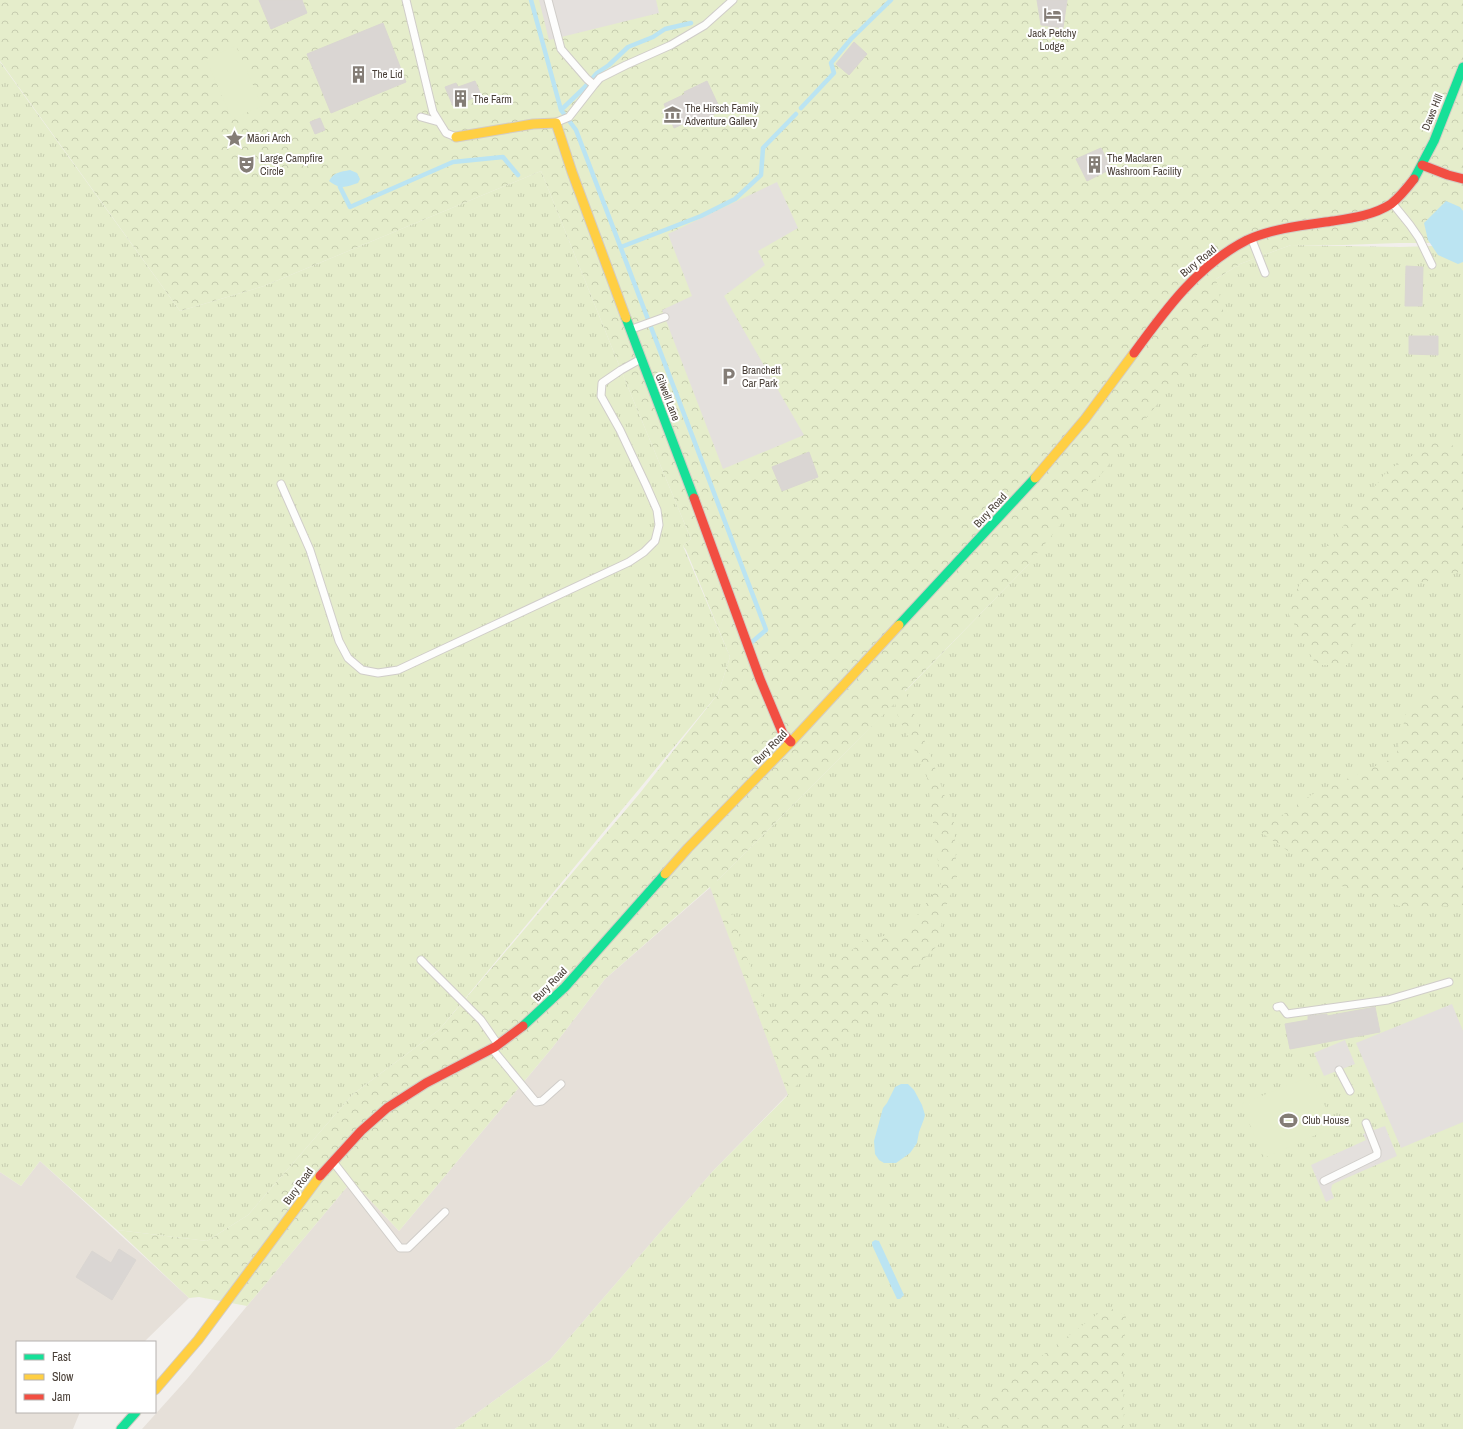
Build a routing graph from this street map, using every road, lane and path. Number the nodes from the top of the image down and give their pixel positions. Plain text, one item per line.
1 (406, 0) edge
2 (548, 0) edge
3 (733, 0) edge
4 (1463, 67) edge
5 (594, 85) junction
6 (421, 116) dead end
7 (439, 122) junction
8 (556, 123) junction
9 (456, 137) joint
10 (1422, 165) junction
11 (1463, 180) edge
12 (1392, 202) junction
13 (1252, 239) junction
14 (1432, 266) dead end
15 (1265, 274) dead end
16 (664, 317) dead end
17 (630, 330) junction
18 (641, 359) junction
19 (281, 484) dead end
20 (791, 742) junction
21 (421, 960) dead end
22 (1449, 982) dead end
23 (1277, 1007) dead end
24 (495, 1047) junction
25 (1339, 1070) dead end
26 (561, 1084) dead end
27 (1350, 1091) dead end
28 (1366, 1123) dead end
29 (333, 1161) junction
30 (1324, 1181) dead end
31 (445, 1212) dead end
32 (156, 1389) edge
33 (135, 1413) edge
34 (121, 1429) edge

1 - 7 lane
2 - 5 lane
3 - 5 lane
4 - 10 street, Daws Hill
5 - 8 lane
6 - 7 lane
7 - 9 lane
8 - 9 street
8 - 17 street, Gilwell Lane
10 - 11 street
10 - 12 street, Bury Road
12 - 13 street, Bury Road
12 - 14 lane
13 - 15 lane
13 - 20 street, Bury Road
16 - 17 lane
17 - 18 street, Gilwell Lane
18 - 19 lane
18 - 20 street, Gilwell Lane
20 - 24 street, Bury Road
21 - 24 lane
22 - 23 lane
24 - 26 lane
24 - 29 street, Bury Road
25 - 27 lane
28 - 30 lane
29 - 31 lane
29 - 32 street, Bury Road
33 - 34 street

